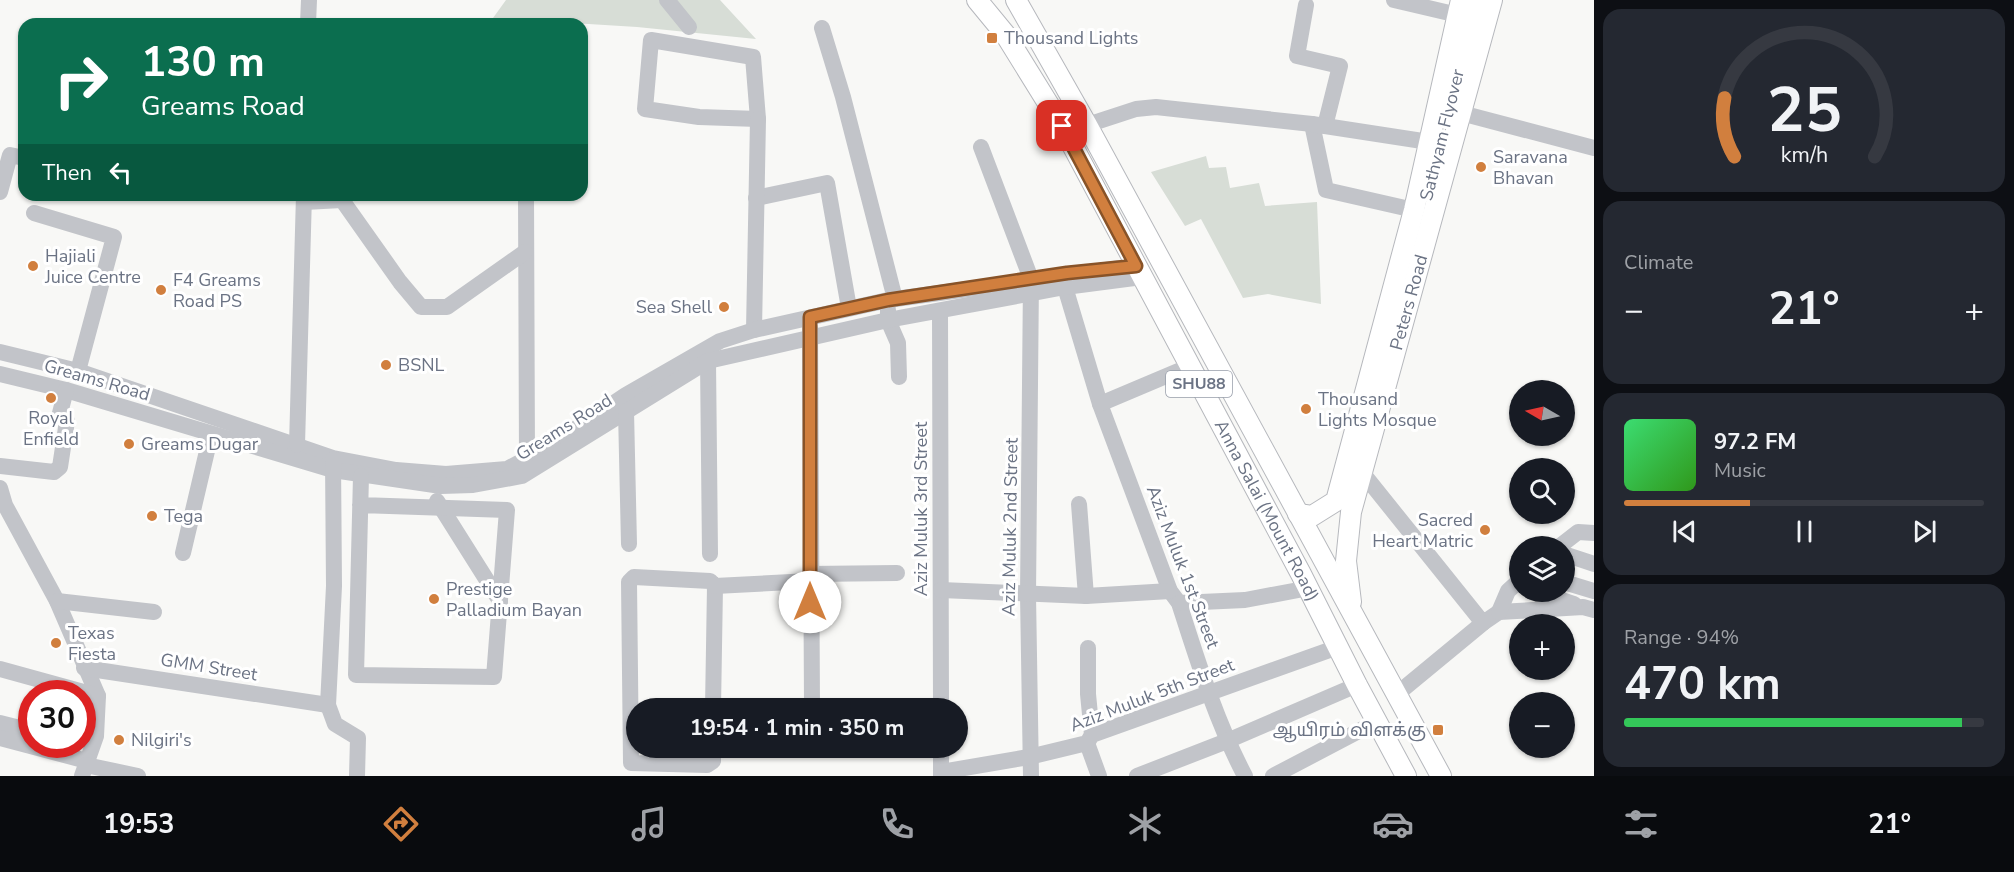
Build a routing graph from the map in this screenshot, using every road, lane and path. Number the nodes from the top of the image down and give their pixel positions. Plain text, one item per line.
1 (309, 0) edge
2 (667, 0) edge
3 (977, 0) edge
4 (1016, 0) edge
5 (1029, 0) edge
6 (1394, 0) edge
7 (1476, 0) edge
8 (1492, 0) edge
9 (1306, 5) dead end
10 (1459, 7) edge
11 (308, 18) edge
12 (1032, 25) junction
13 (689, 27) dead end
14 (822, 27) dead end
15 (1461, 113) junction
16 (758, 119) junction
17 (1087, 125) junction
18 (1318, 125) junction
19 (1429, 142) junction
20 (981, 147) dead end
21 (1594, 148) edge
22 (18, 157) edge
23 (0, 192) edge
24 (756, 198) junction
25 (304, 201) edge
26 (343, 201) edge
27 (526, 201) edge
28 (1414, 210) junction
29 (34, 213) dead end
30 (525, 252) junction
31 (1139, 271) junction
32 (1407, 274) junction
33 (1030, 286) junction
34 (1065, 287) junction
35 (892, 299) junction
36 (849, 308) junction
37 (940, 311) junction
38 (810, 317) junction
39 (888, 320) junction
40 (754, 330) junction
41 (810, 338) junction
42 (0, 352) edge
43 (708, 361) junction
44 (1190, 366) junction
45 (78, 371) junction
46 (0, 374) edge
47 (899, 377) dead end
48 (66, 390) junction
49 (1373, 396) junction
50 (1100, 404) junction
51 (626, 411) junction
52 (212, 434) junction
53 (297, 445) junction
54 (526, 458) junction
55 (333, 464) junction
56 (0, 466) edge
57 (1361, 471) junction
58 (361, 476) junction
59 (429, 484) junction
60 (0, 488) edge
61 (2, 504) edge
62 (1079, 504) dead end
63 (360, 505) junction
64 (441, 508) junction
65 (1299, 514) junction
66 (1594, 534) edge
67 (1573, 536) edge
68 (629, 544) dead end
69 (183, 553) dead end
70 (710, 554) dead end
71 (1575, 558) edge
72 (1594, 564) edge
73 (897, 573) dead end
74 (810, 578) junction
75 (1575, 585) edge
76 (715, 586) junction
77 (1309, 588) junction
78 (940, 590) junction
79 (1509, 590) edge
80 (1594, 591) edge
81 (1028, 595) junction
82 (1086, 596) junction
83 (1175, 597) junction
84 (57, 601) junction
85 (500, 602) junction
86 (1568, 602) edge
87 (1352, 609) junction
88 (1589, 609) edge
89 (154, 612) dead end
90 (1499, 612) junction
91 (1483, 623) junction
92 (1338, 647) junction
93 (1088, 648) dead end
94 (84, 668) junction
95 (0, 669) edge
96 (1356, 685) junction
97 (1208, 694) junction
98 (1397, 694) junction
99 (98, 696) junction
100 (630, 698) edge
101 (713, 698) edge
102 (812, 698) edge
103 (941, 698) edge
104 (328, 705) junction
105 (1376, 722) junction
106 (0, 723) edge
107 (18, 728) edge
108 (0, 738) edge
109 (1089, 739) junction
110 (1227, 741) junction
111 (1029, 757) junction
112 (631, 758) edge
113 (713, 758) edge
114 (941, 758) edge
115 (86, 759) edge
116 (942, 774) edge
117 (138, 776) edge
118 (357, 776) edge
119 (1031, 776) edge
120 (1099, 776) edge
121 (1137, 776) edge
122 (1245, 776) edge
123 (1273, 776) edge
124 (1406, 776) edge
125 (1441, 776) edge

1 - 11 street
2 - 13 street
3 - 31 main road, Anna Salai (Mount Road) / SHU88
4 - 12 main road, Anna Salai (Mount Road) / SHU88
5 - 12 main road
6 - 10 street
7 - 32 main road, Sathyam Flyover
8 - 15 main road, Peters Road
9 - 18 street
10 - 19 main road, Peters Road
12 - 17 main road, Anna Salai (Mount Road) / SHU88
14 - 35 street
15 - 21 street
15 - 32 main road, Peters Road
16 - 16 street
16 - 24 street
17 - 18 street
17 - 65 main road, Anna Salai (Mount Road) / SHU88
18 - 19 street
18 - 28 street
19 - 28 main road, Peters Road
20 - 33 street
22 - 23 street
24 - 36 street
24 - 40 street
25 - 53 street
26 - 30 street
27 - 30 street
28 - 32 main road, Peters Road
29 - 45 street
30 - 54 street
31 - 33 street, Greams Road
31 - 34 street, Greams Road
31 - 44 main road, Anna Salai (Mount Road) / SHU88
32 - 49 main road, Peters Road
33 - 34 street, Greams Road
33 - 35 street, Greams Road
33 - 37 street, Greams Road
33 - 81 street, Aziz Muluk 2nd Street
34 - 50 street, Aziz Muluk 1st Street
35 - 36 street, Greams Road
35 - 39 street
36 - 38 street, Greams Road
37 - 39 street, Greams Road
37 - 78 street, Aziz Muluk 3rd Street
38 - 40 street, Greams Road
38 - 41 street
39 - 41 street, Greams Road
39 - 47 street
40 - 54 street, Greams Road
41 - 43 street, Greams Road
41 - 74 street
42 - 45 street, Greams Road
43 - 51 street, Greams Road
43 - 70 street
44 - 50 street
44 - 77 main road, Anna Salai (Mount Road) / SHU88
45 - 53 street, Greams Road
46 - 48 street, Greams Road
48 - 52 street, Greams Road
48 - 56 street
49 - 57 main road, Peters Road
49 - 65 main road, Peters Road
50 - 83 street, Aziz Muluk 1st Street
51 - 59 street, Greams Road
51 - 68 street
52 - 55 street, Greams Road
52 - 69 street
53 - 55 street, Greams Road
54 - 55 street, Greams Road
55 - 58 street, Greams Road
55 - 104 street
57 - 87 main road, Peters Road
57 - 91 street
58 - 59 street, Greams Road
58 - 63 street
59 - 64 street
60 - 61 street
61 - 84 street
62 - 82 street
63 - 64 street
63 - 85 street
64 - 85 street
64 - 85 street
65 - 87 main road, Anna Salai (Mount Road) / SHU88
66 - 67 street
71 - 72 street
73 - 74 street
74 - 76 street
74 - 102 street
75 - 80 street
76 - 100 street
76 - 101 street
77 - 83 street
77 - 92 main road, Anna Salai (Mount Road) / SHU88
78 - 81 street
78 - 103 street, Aziz Muluk 3rd Street
79 - 90 street
81 - 82 street
81 - 111 street, Aziz Muluk 2nd Street
82 - 83 street
83 - 97 street, Aziz Muluk 1st Street
84 - 89 street
84 - 94 street
86 - 88 street
87 - 98 main road, Anna Salai (Mount Road) / SHU88
88 - 90 street
90 - 91 street
91 - 98 street
92 - 96 main road, Anna Salai (Mount Road) / SHU88
92 - 97 street, Aziz Muluk 5th Street
93 - 109 street
94 - 99 street
94 - 104 street, GMM Street
95 - 99 street
96 - 105 main road, Anna Salai (Mount Road) / SHU88
96 - 110 street
97 - 109 street, Aziz Muluk 5th Street
97 - 110 street, Aziz Muluk 1st Street
98 - 125 main road, Anna Salai (Mount Road) / SHU88
99 - 115 street
104 - 118 street
105 - 123 street
105 - 124 main road, Anna Salai (Mount Road) / SHU88
106 - 107 street
108 - 115 street
109 - 111 street, Aziz Muluk 5th Street
109 - 120 street
110 - 121 street
110 - 122 street, Aziz Muluk 1st Street
111 - 116 street, Aziz Muluk 5th Street
111 - 119 street, Aziz Muluk 2nd Street
112 - 113 street
114 - 116 street
115 - 117 street

